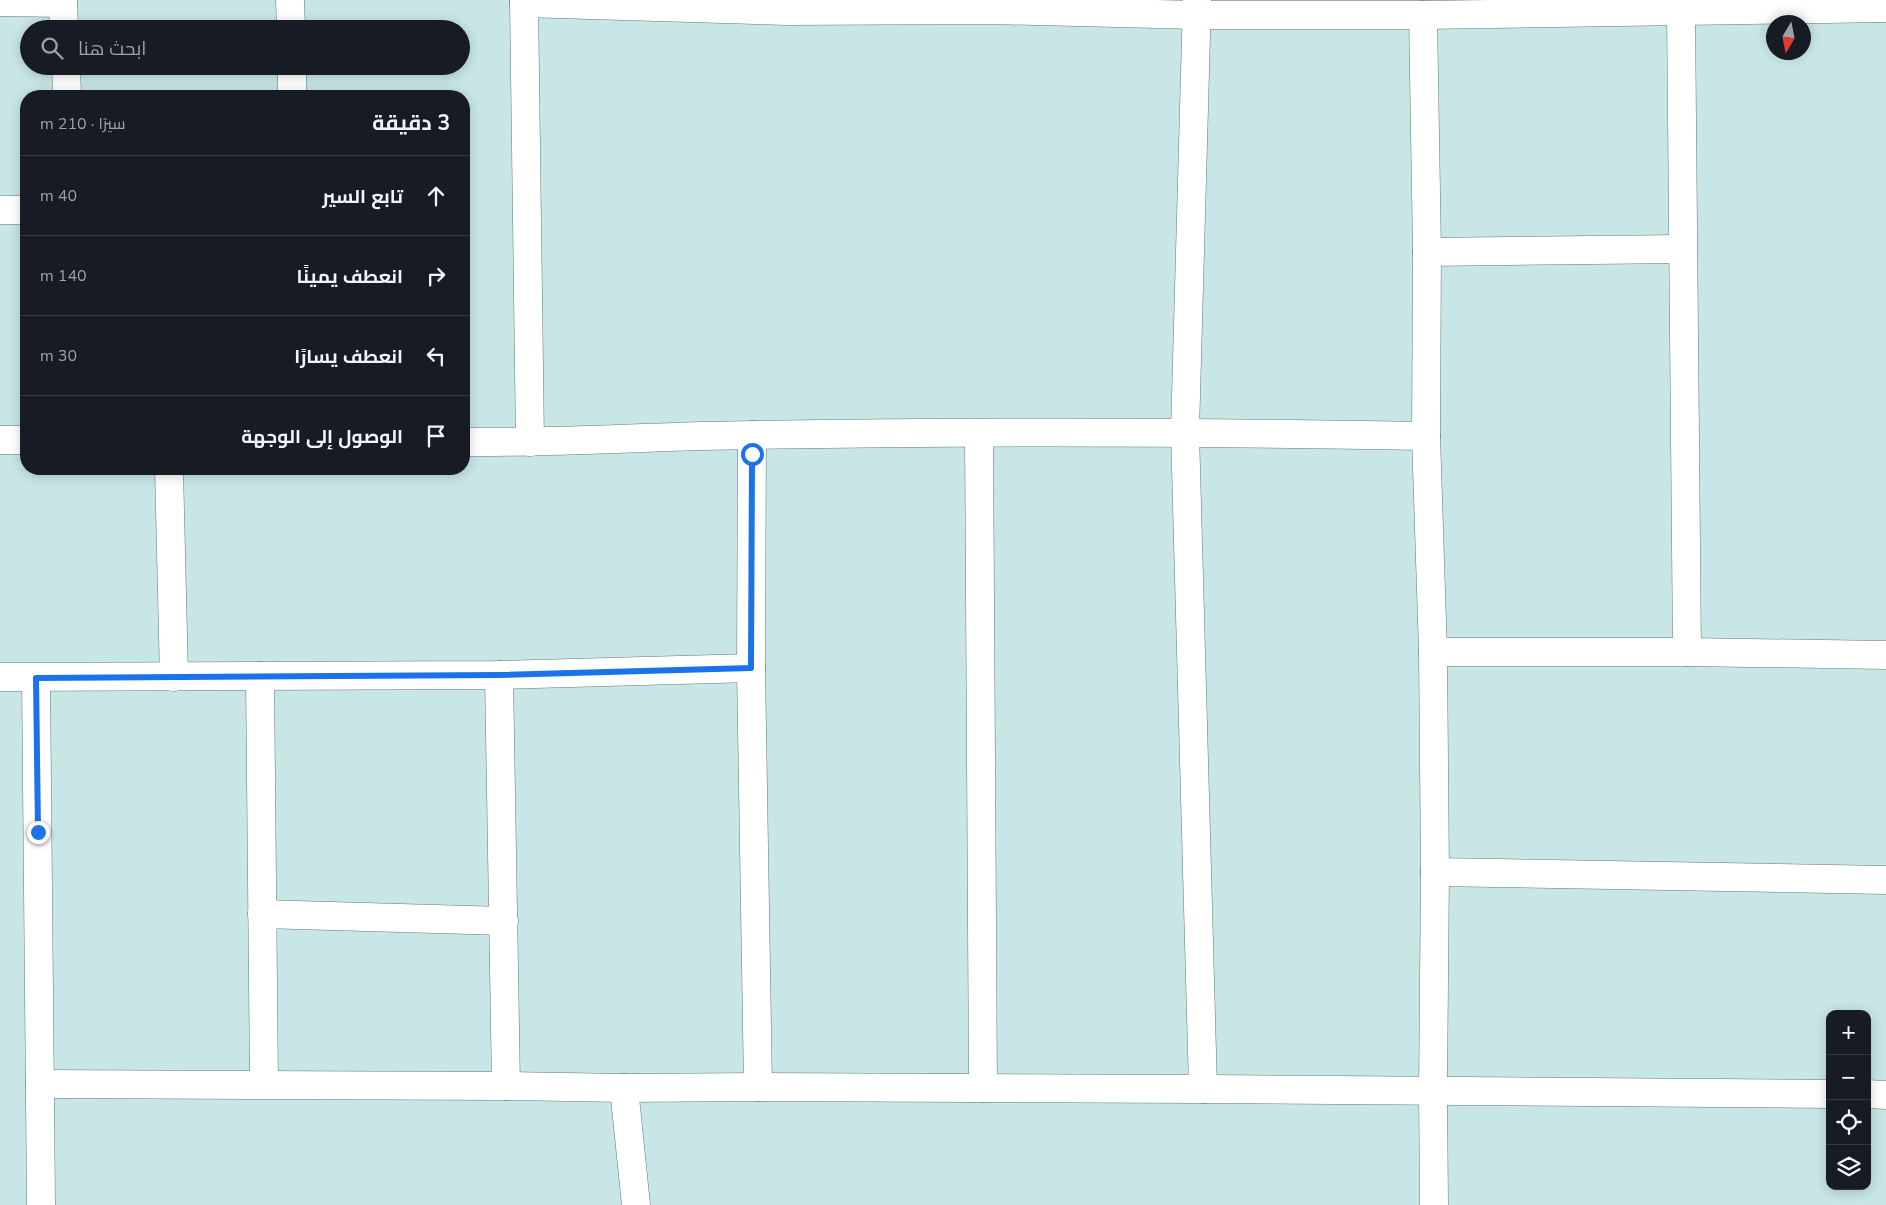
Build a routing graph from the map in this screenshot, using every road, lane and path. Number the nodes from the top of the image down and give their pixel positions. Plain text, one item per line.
1 (290, 0) edge
2 (0, 2) edge
3 (524, 2) edge
4 (991, 5) edge
5 (1804, 5) edge
6 (786, 6) edge
7 (1197, 8) edge
8 (1886, 8) edge
9 (64, 11) edge
10 (1681, 12) junction
11 (1423, 15) junction
12 (291, 20) edge
13 (66, 75) edge
14 (292, 75) edge
15 (67, 90) edge
16 (292, 90) edge
17 (0, 210) edge
18 (20, 210) edge
19 (1683, 249) junction
20 (1427, 252) junction
21 (1185, 432) junction
22 (979, 433) junction
23 (752, 434) junction
24 (1426, 436) junction
25 (0, 440) edge
26 (20, 440) edge
27 (470, 442) edge
28 (530, 442) junction
29 (169, 475) edge
30 (1433, 652) junction
31 (1687, 652) junction
32 (1886, 655) edge
33 (751, 668) junction
34 (499, 675) junction
35 (260, 676) junction
36 (0, 677) edge
37 (174, 677) junction
38 (36, 678) junction
39 (1435, 872) junction
40 (1886, 880) edge
41 (262, 914) junction
42 (504, 921) junction
43 (40, 1084) junction
44 (264, 1084) junction
45 (506, 1086) junction
46 (758, 1087) junction
47 (624, 1088) junction
48 (983, 1088) junction
49 (1203, 1089) junction
50 (1432, 1091) junction
51 (1826, 1094) edge
52 (1871, 1094) edge
53 (1886, 1094) edge
54 (41, 1205) edge
55 (636, 1205) edge
56 (1434, 1205) edge

1 - 12 street
2 - 9 street
3 - 6 street
3 - 28 street
4 - 6 street
4 - 7 street
5 - 8 street
5 - 10 street
7 - 11 street
7 - 21 street
10 - 11 street
10 - 19 street
11 - 20 street
13 - 15 street
14 - 16 street
17 - 18 street
19 - 20 street
19 - 31 street
20 - 24 street
21 - 22 street
21 - 24 street
21 - 49 street
22 - 23 street
22 - 48 street
23 - 28 street
23 - 33 street
24 - 30 street
25 - 26 street
27 - 28 street
29 - 37 street
30 - 31 street
30 - 39 street
31 - 32 street
33 - 34 street
33 - 46 street
34 - 35 street
34 - 42 street
35 - 37 street
35 - 41 street
36 - 38 street
37 - 38 street
38 - 43 street
39 - 40 street
39 - 50 street
41 - 42 street
41 - 44 street
42 - 45 street
43 - 44 street
43 - 54 street
44 - 45 street
45 - 47 street
46 - 47 street
46 - 48 street
47 - 55 street
48 - 49 street
49 - 50 street
50 - 51 street
50 - 56 street
52 - 53 street

